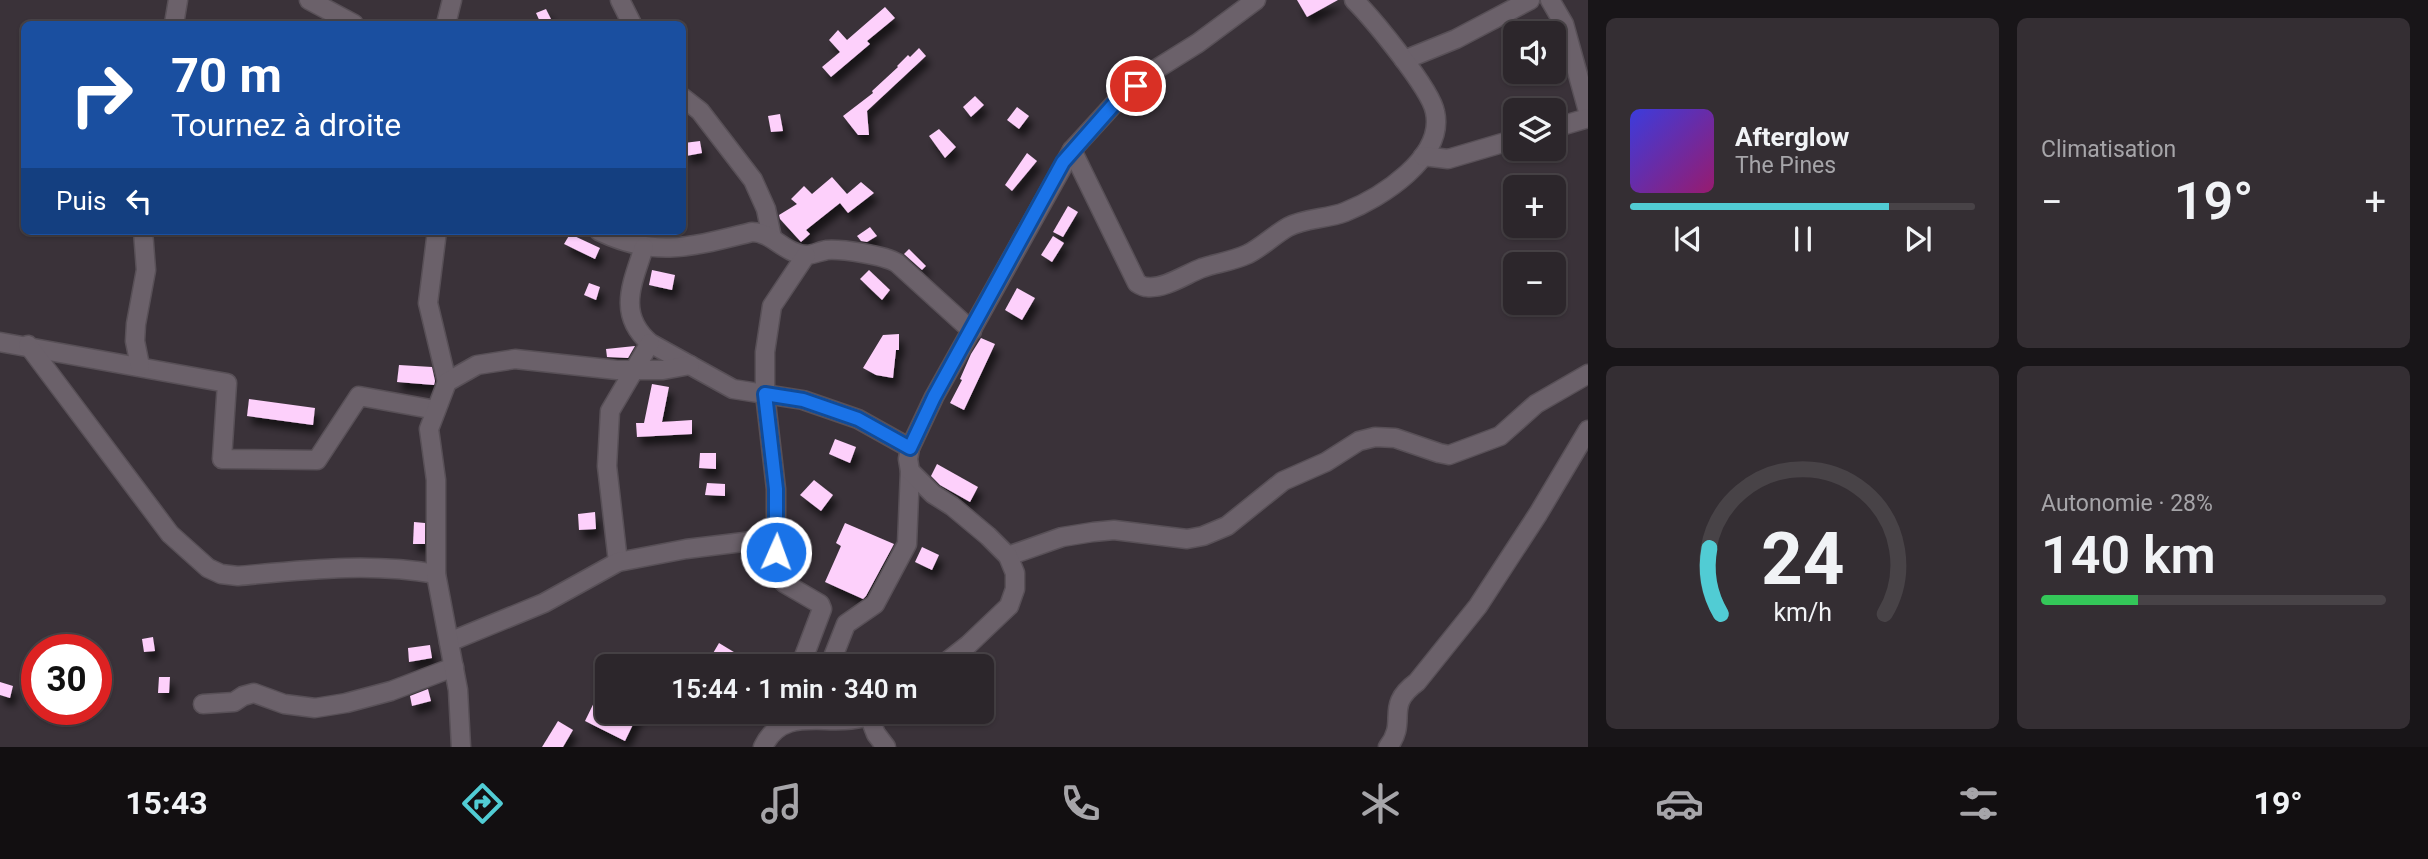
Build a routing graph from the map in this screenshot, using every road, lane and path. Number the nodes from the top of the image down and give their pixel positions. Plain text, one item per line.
1 (178, 0) edge
2 (309, 0) edge
3 (452, 0) edge
4 (620, 0) edge
5 (1256, 0) edge
6 (1354, 0) edge
7 (1530, 0) edge
8 (1550, 0) edge
9 (174, 21) edge
10 (348, 21) edge
11 (447, 21) edge
12 (630, 21) edge
13 (1404, 60) junction
14 (686, 100) edge
15 (1588, 111) edge
16 (1588, 118) edge
17 (1566, 124) edge
18 (1503, 143) edge
19 (1068, 156) junction
20 (1423, 156) junction
21 (143, 235) edge
22 (436, 235) edge
23 (609, 235) edge
24 (772, 238) junction
25 (644, 247) junction
26 (806, 255) junction
27 (972, 331) junction
28 (0, 342) edge
29 (650, 343) junction
30 (28, 345) junction
31 (690, 365) junction
32 (140, 366) junction
33 (632, 370) junction
34 (1588, 374) edge
35 (447, 382) junction
36 (765, 394) junction
37 (436, 410) junction
38 (1588, 430) edge
39 (910, 448) junction
40 (911, 471) junction
41 (776, 538) junction
42 (1008, 556) junction
43 (618, 562) junction
44 (436, 574) junction
45 (821, 614) junction
46 (846, 624) junction
47 (449, 642) junction
48 (805, 654) edge
49 (834, 654) edge
50 (957, 654) edge
51 (454, 667) junction
52 (203, 704) dead end
53 (777, 724) edge
54 (874, 724) edge
55 (461, 747) edge
56 (763, 747) edge
57 (886, 747) edge
58 (1388, 747) edge

1 - 9 street
2 - 10 street
3 - 11 street
4 - 12 street
5 - 19 street
6 - 13 street
7 - 13 street
8 - 15 street
13 - 20 street
14 - 24 street
16 - 17 street
18 - 20 street
19 - 20 street
19 - 27 street
21 - 32 street
22 - 35 street
23 - 25 street
24 - 25 street
24 - 26 street
25 - 29 street
26 - 27 street
26 - 36 street
27 - 39 street
28 - 30 street
29 - 31 street
29 - 33 street
30 - 32 street
30 - 44 street
31 - 33 street
31 - 36 street
32 - 37 street
33 - 35 street
33 - 43 street
34 - 42 street
35 - 37 street
36 - 39 street
36 - 41 street
37 - 44 street
38 - 58 street
39 - 40 street
40 - 42 street
40 - 46 street
41 - 43 street
41 - 45 street
42 - 50 street
43 - 47 street
44 - 47 street
45 - 46 street
45 - 48 street
46 - 49 street
47 - 51 street
51 - 52 street
51 - 55 street
53 - 56 street
54 - 57 street

